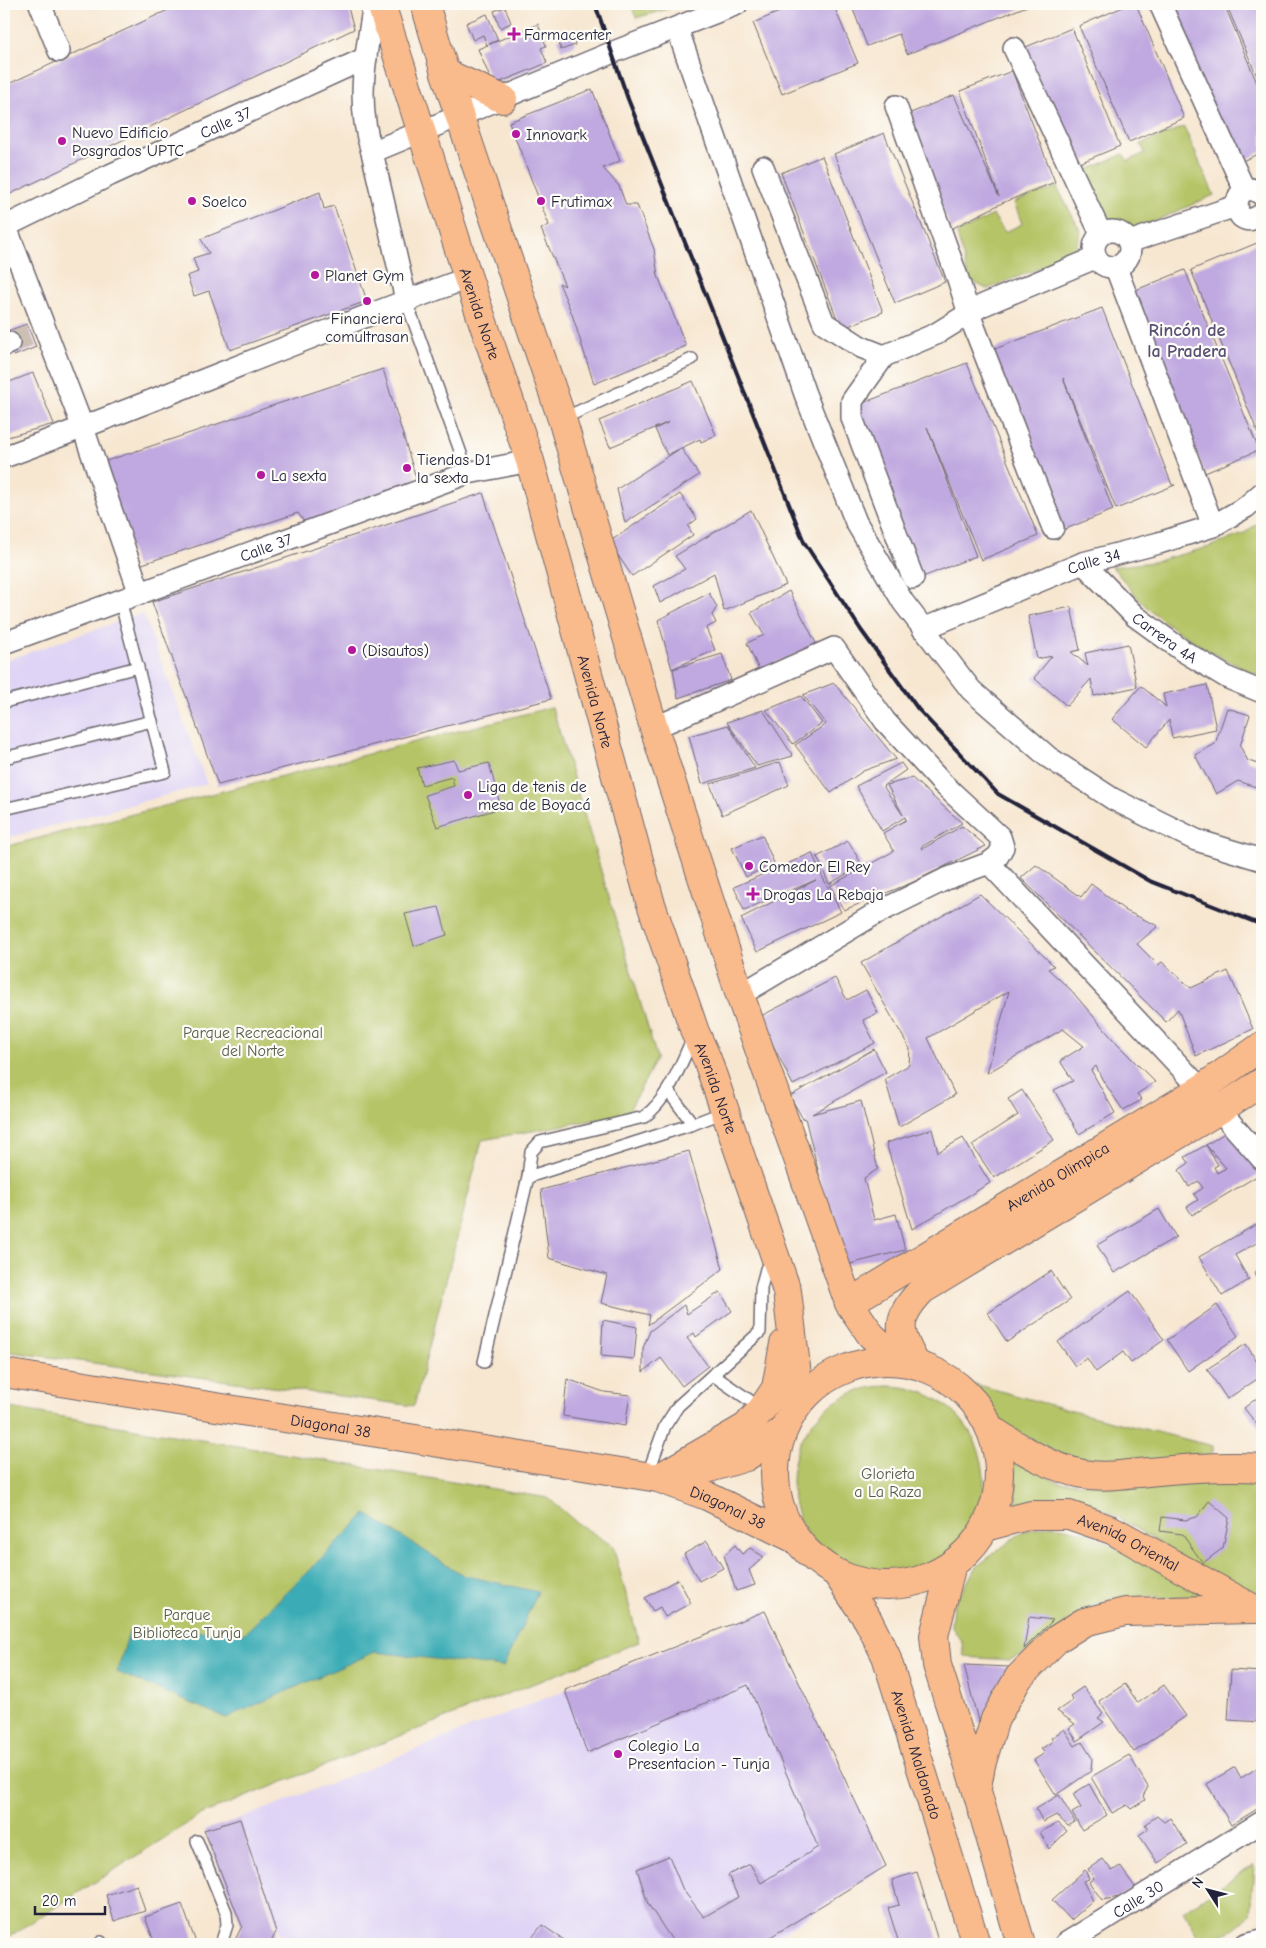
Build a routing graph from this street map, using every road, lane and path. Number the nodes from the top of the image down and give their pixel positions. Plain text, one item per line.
1 (40, 4) edge
2 (374, 4) edge
3 (381, 4) edge
4 (425, 4) edge
5 (737, 4) edge
6 (1160, 4) edge
7 (703, 11) edge
8 (677, 28) junction
9 (1014, 48) dead end
10 (59, 51) dead end
11 (366, 58) junction
12 (445, 73) junction
13 (503, 99) junction
14 (896, 106) dead end
15 (460, 115) junction
16 (422, 130) junction
17 (372, 152) junction
18 (762, 167) dead end
19 (1248, 198) edge
20 (1260, 222) edge
21 (5, 227) edge
22 (1101, 234) junction
23 (1129, 242) junction
24 (1095, 258) junction
25 (1116, 268) junction
26 (468, 278) junction
27 (406, 300) junction
28 (969, 314) junction
29 (884, 356) junction
30 (692, 359) dead end
31 (562, 418) junction
32 (83, 428) junction
33 (4, 457) edge
34 (530, 461) junction
35 (468, 473) junction
36 (1262, 493) edge
37 (1213, 526) junction
38 (1053, 528) dead end
39 (1083, 563) junction
40 (913, 578) dead end
41 (130, 597) junction
42 (923, 629) junction
43 (4, 643) edge
44 (138, 667) junction
45 (1262, 692) edge
46 (4, 702) edge
47 (152, 721) junction
48 (654, 728) junction
49 (4, 758) edge
50 (4, 809) edge
51 (1262, 860) edge
52 (989, 863) junction
53 (740, 995) junction
54 (695, 1032) junction
55 (1262, 1046) edge
56 (1262, 1082) edge
57 (1201, 1089) junction
58 (668, 1091) junction
59 (1219, 1110) junction
60 (724, 1112) junction
61 (694, 1124) junction
62 (1262, 1160) edge
63 (528, 1177) junction
64 (774, 1256) junction
65 (787, 1291) junction
66 (849, 1303) junction
67 (772, 1337) junction
68 (484, 1362) dead end
69 (907, 1362) junction
70 (4, 1373) edge
71 (713, 1375) junction
72 (800, 1402) junction
73 (762, 1409) junction
74 (990, 1430) junction
75 (782, 1431) junction
76 (1262, 1468) edge
77 (653, 1477) junction
78 (985, 1527) junction
79 (795, 1539) junction
80 (952, 1564) junction
81 (837, 1574) junction
82 (1257, 1609) edge
83 (976, 1788) junction
84 (1262, 1822) edge
85 (196, 1841) dead end
86 (1262, 1940) edge
87 (220, 1944) edge
88 (976, 1944) edge
89 (1021, 1944) edge
90 (1065, 1944) edge
91 (1246, 1944) edge

1 - 10 street
2 - 11 street
3 - 16 main road, Avenida Norte
4 - 12 main road
5 - 7 street
6 - 19 street
7 - 8 street
8 - 13 street
8 - 42 street
9 - 22 street
11 - 17 street
11 - 21 street, Calle 37
12 - 13 main road
12 - 15 main road
13 - 15 street
14 - 28 street
15 - 16 street
15 - 31 main road
16 - 17 street
16 - 26 main road, Avenida Norte
17 - 27 street
18 - 29 street
19 - 20 street
19 - 23 street
21 - 32 street
22 - 23 street
22 - 24 street
23 - 25 street
24 - 25 street
24 - 28 street
25 - 37 street
26 - 27 street
26 - 34 main road, Avenida Norte
27 - 32 street
27 - 35 lane
28 - 29 street
28 - 38 street
29 - 40 street
30 - 31 lane
31 - 48 main road
32 - 33 street
32 - 41 street
34 - 35 street, Calle 37
34 - 54 main road, Avenida Norte
35 - 41 street, Calle 37
36 - 37 street, Calle 34
37 - 39 street, Calle 34
39 - 42 street, Calle 34
39 - 45 street, Carrera 4A
41 - 43 street, Calle 37
41 - 44 lane
42 - 51 street
44 - 46 lane
44 - 47 lane
47 - 49 lane
47 - 50 lane
48 - 52 street
48 - 53 main road
52 - 53 street
52 - 57 street
53 - 66 main road
54 - 58 lane
54 - 60 main road, Avenida Norte
55 - 57 main road, Avenida Olimpica
56 - 59 main road, Avenida Olimpica
57 - 59 street
57 - 66 main road, Avenida Olimpica
58 - 61 lane
58 - 63 lane
59 - 62 street
59 - 69 main road, Avenida Olimpica
60 - 61 lane
60 - 64 main road, Avenida Norte
61 - 63 lane
63 - 68 lane
64 - 65 main road, Avenida Norte
64 - 67 lane
65 - 67 main road
65 - 72 main road, Avenida Norte
66 - 69 main road
67 - 71 lane
67 - 73 main road
69 - 72 main road
69 - 74 main road
70 - 77 main road, Diagonal 38
71 - 73 lane
71 - 77 lane
72 - 75 main road
73 - 77 main road
74 - 76 main road
74 - 78 main road
75 - 77 main road, Diagonal 38
75 - 79 main road
77 - 79 main road, Diagonal 38
78 - 80 main road
78 - 82 main road, Avenida Oriental
79 - 81 main road
80 - 81 main road
80 - 83 main road
81 - 88 main road, Avenida Maldonado
82 - 83 main road
83 - 89 main road
84 - 90 street, Calle 30
85 - 87 lane
86 - 91 street

